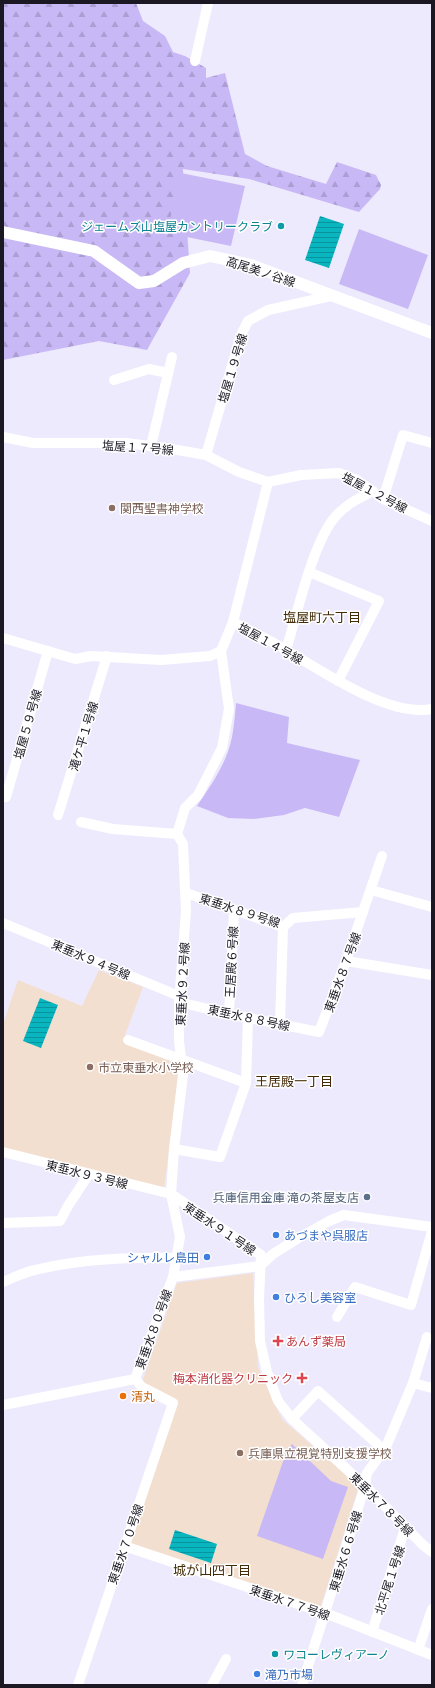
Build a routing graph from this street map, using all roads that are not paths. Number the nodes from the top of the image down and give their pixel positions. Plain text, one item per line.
1 (208, 3) edge
2 (195, 61) dead end
3 (3, 232) edge
4 (332, 296) junction
5 (432, 333) edge
6 (172, 357) dead end
7 (168, 373) junction
8 (114, 380) dead end
9 (3, 437) edge
10 (432, 443) edge
11 (151, 446) junction
12 (206, 455) junction
13 (268, 482) junction
14 (373, 490) junction
15 (383, 499) junction
16 (432, 521) edge
17 (309, 572) junction
18 (233, 622) junction
19 (3, 638) edge
20 (286, 650) junction
21 (48, 651) junction
22 (221, 651) junction
23 (107, 656) junction
24 (338, 681) junction
25 (432, 709) edge
26 (5, 797) edge
27 (58, 815) dead end
28 (81, 822) dead end
29 (177, 834) junction
30 (382, 856) dead end
31 (371, 890) junction
32 (186, 893) junction
33 (432, 907) edge
34 (234, 910) junction
35 (363, 912) junction
36 (3, 923) edge
37 (283, 927) junction
38 (346, 961) junction
39 (432, 974) edge
40 (179, 999) junction
41 (228, 1014) junction
42 (248, 1018) junction
43 (280, 1024) junction
44 (319, 1032) joint
45 (128, 1040) dead end
46 (181, 1059) junction
47 (246, 1083) junction
48 (174, 1149) junction
49 (3, 1152) edge
50 (89, 1174) junction
51 (171, 1194) junction
52 (3, 1223) edge
53 (432, 1227) edge
54 (432, 1231) edge
55 (176, 1258) junction
56 (260, 1266) junction
57 (173, 1277) junction
58 (3, 1282) edge
59 (337, 1317) dead end
60 (427, 1337) dead end
61 (135, 1379) junction
62 (413, 1383) junction
63 (432, 1388) edge
64 (3, 1405) edge
65 (292, 1419) junction
66 (384, 1450) junction
67 (365, 1486) junction
68 (405, 1528) junction
69 (124, 1546) junction
70 (432, 1552) edge
71 (432, 1609) edge
72 (325, 1613) junction
73 (372, 1632) junction
74 (418, 1650) junction
75 (432, 1655) edge
76 (226, 1659) dead end
77 (78, 1685) edge
78 (212, 1685) edge
79 (302, 1685) edge

1 - 2 street
3 - 4 street, 高尾美ノ谷線
4 - 5 street, 高尾美ノ谷線
4 - 12 street, 塩屋１９号線
6 - 7 street
7 - 8 street
7 - 11 street
9 - 11 street, 塩屋１７号線
10 - 15 street
11 - 12 street, 塩屋１７号線
12 - 13 street, 塩屋１７号線
13 - 14 street, 塩屋１２号線
13 - 18 street
14 - 15 street, 塩屋１２号線
14 - 17 street
15 - 16 street, 塩屋１２号線
17 - 20 street
17 - 24 street
18 - 20 street, 塩屋１４号線
18 - 22 street, 塩屋１４号線
19 - 21 street
20 - 24 street, 塩屋１４号線
21 - 23 street
21 - 26 street, 塩屋５９号線
22 - 23 street
22 - 29 street
23 - 27 street, 滝ケ平１号線
24 - 25 street, 塩屋１４号線
28 - 29 street
29 - 32 street, 東垂水９２号線
30 - 31 street, 東垂水８７号線
31 - 33 street
31 - 35 street, 東垂水８７号線
32 - 34 street, 東垂水８９号線
32 - 40 street, 東垂水９２号線
34 - 37 street, 東垂水８９号線
34 - 41 street, 王居殿６号線
35 - 37 street, 東垂水８９号線
35 - 38 street, 東垂水８７号線
36 - 40 street, 東垂水９４号線
37 - 43 street
38 - 39 street
38 - 44 street, 東垂水８７号線
40 - 41 street, 東垂水８８号線
40 - 46 street, 東垂水９２号線
41 - 42 street, 東垂水８８号線
42 - 43 street, 東垂水８８号線
42 - 47 street
43 - 44 street, 東垂水８８号線
45 - 46 street
46 - 47 street
46 - 48 street, 東垂水９２号線
47 - 48 street
48 - 51 street, 東垂水９２号線
49 - 50 street, 東垂水９３号線
50 - 51 street, 東垂水９３号線
50 - 52 street
51 - 55 street, 東垂水９２号線
51 - 56 street, 東垂水９１号線
53 - 56 street
54 - 59 street
55 - 57 street, 東垂水９２号線
55 - 58 street
56 - 57 street, 東垂水８０号線
56 - 65 street, 東垂水７８号線
57 - 61 street, 東垂水８０号線
60 - 62 street, 東垂水６６号線
61 - 64 street, 東垂水８０号線
61 - 69 street, 東垂水７０号線
62 - 63 street
62 - 66 street, 東垂水６６号線
65 - 66 street
65 - 67 street, 東垂水７８号線
66 - 67 street, 東垂水６６号線
67 - 68 street, 東垂水７８号線
67 - 72 street, 東垂水６６号線
68 - 70 street, 東垂水７８号線
68 - 73 street, 北平尾１号線
69 - 72 street, 東垂水７７号線
69 - 77 street, 東垂水７０号線
71 - 74 street
72 - 73 street, 東垂水７７号線
72 - 79 street, 東垂水６６号線
73 - 74 street, 東垂水７７号線
74 - 75 street, 東垂水７７号線
76 - 78 street

